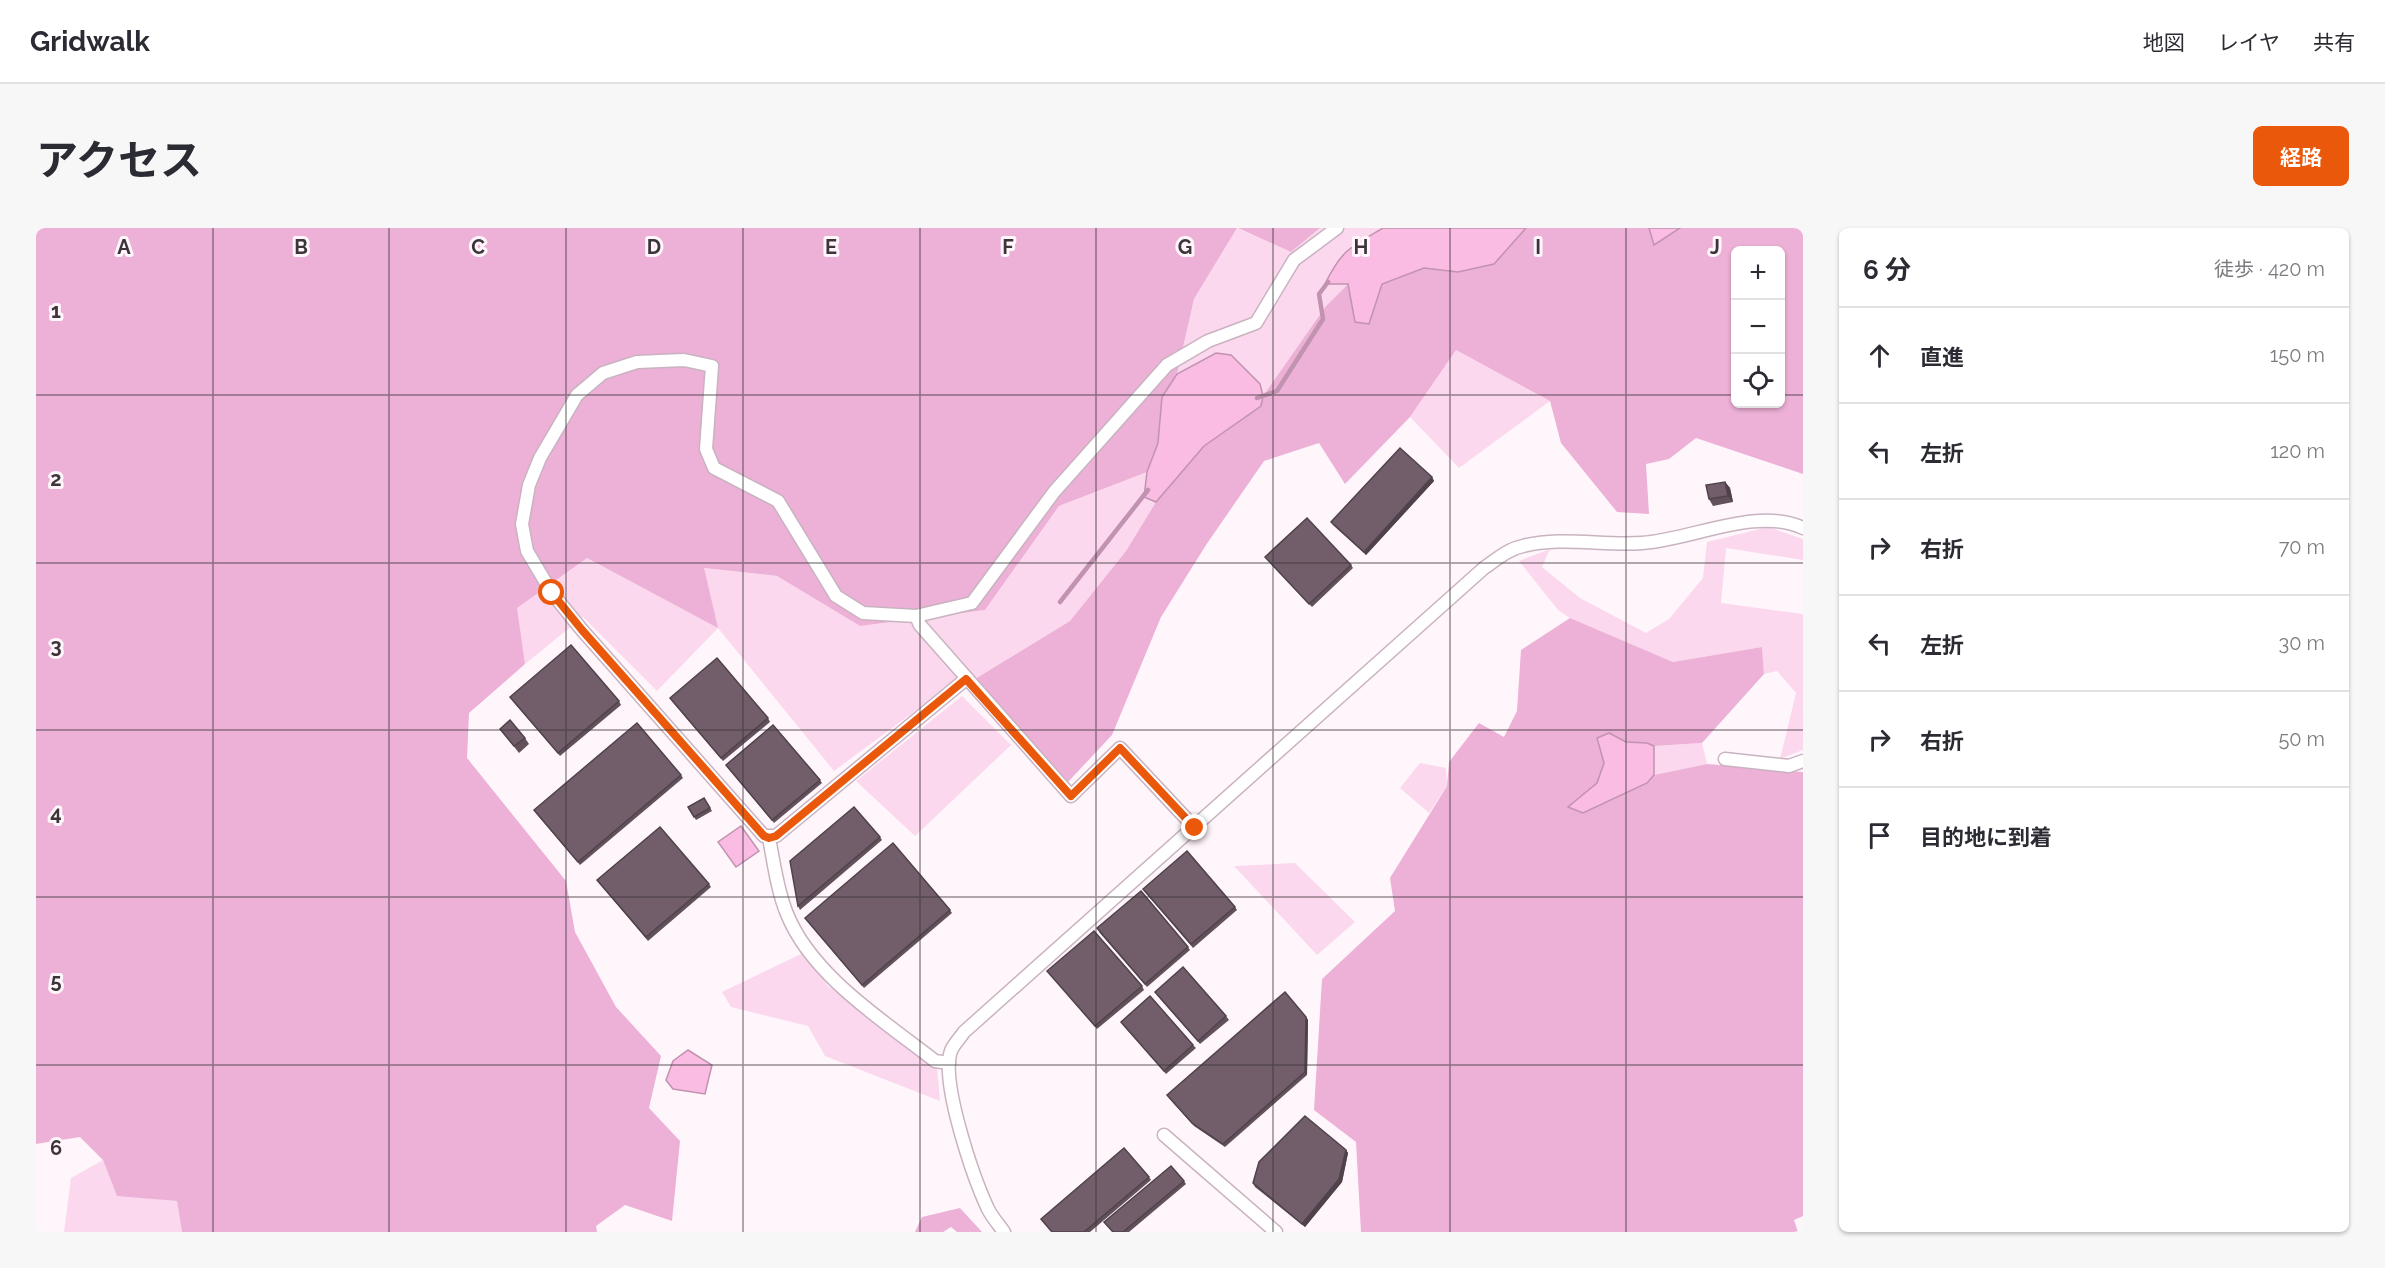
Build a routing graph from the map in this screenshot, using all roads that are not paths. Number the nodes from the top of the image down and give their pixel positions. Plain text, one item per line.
1 (1337, 228) edge
2 (1803, 528) edge
3 (916, 616) junction
4 (966, 679) junction
5 (1725, 759) dead end
6 (1803, 761) edge
7 (1195, 828) junction
8 (769, 838) junction
9 (949, 1063) junction
10 (1164, 1135) dead end
11 (1004, 1232) edge
12 (1276, 1232) edge

1 - 3 street
2 - 7 street
3 - 4 street
3 - 8 street
4 - 7 street
4 - 8 street
5 - 6 street
7 - 9 street
8 - 9 street
9 - 11 street
10 - 12 street

